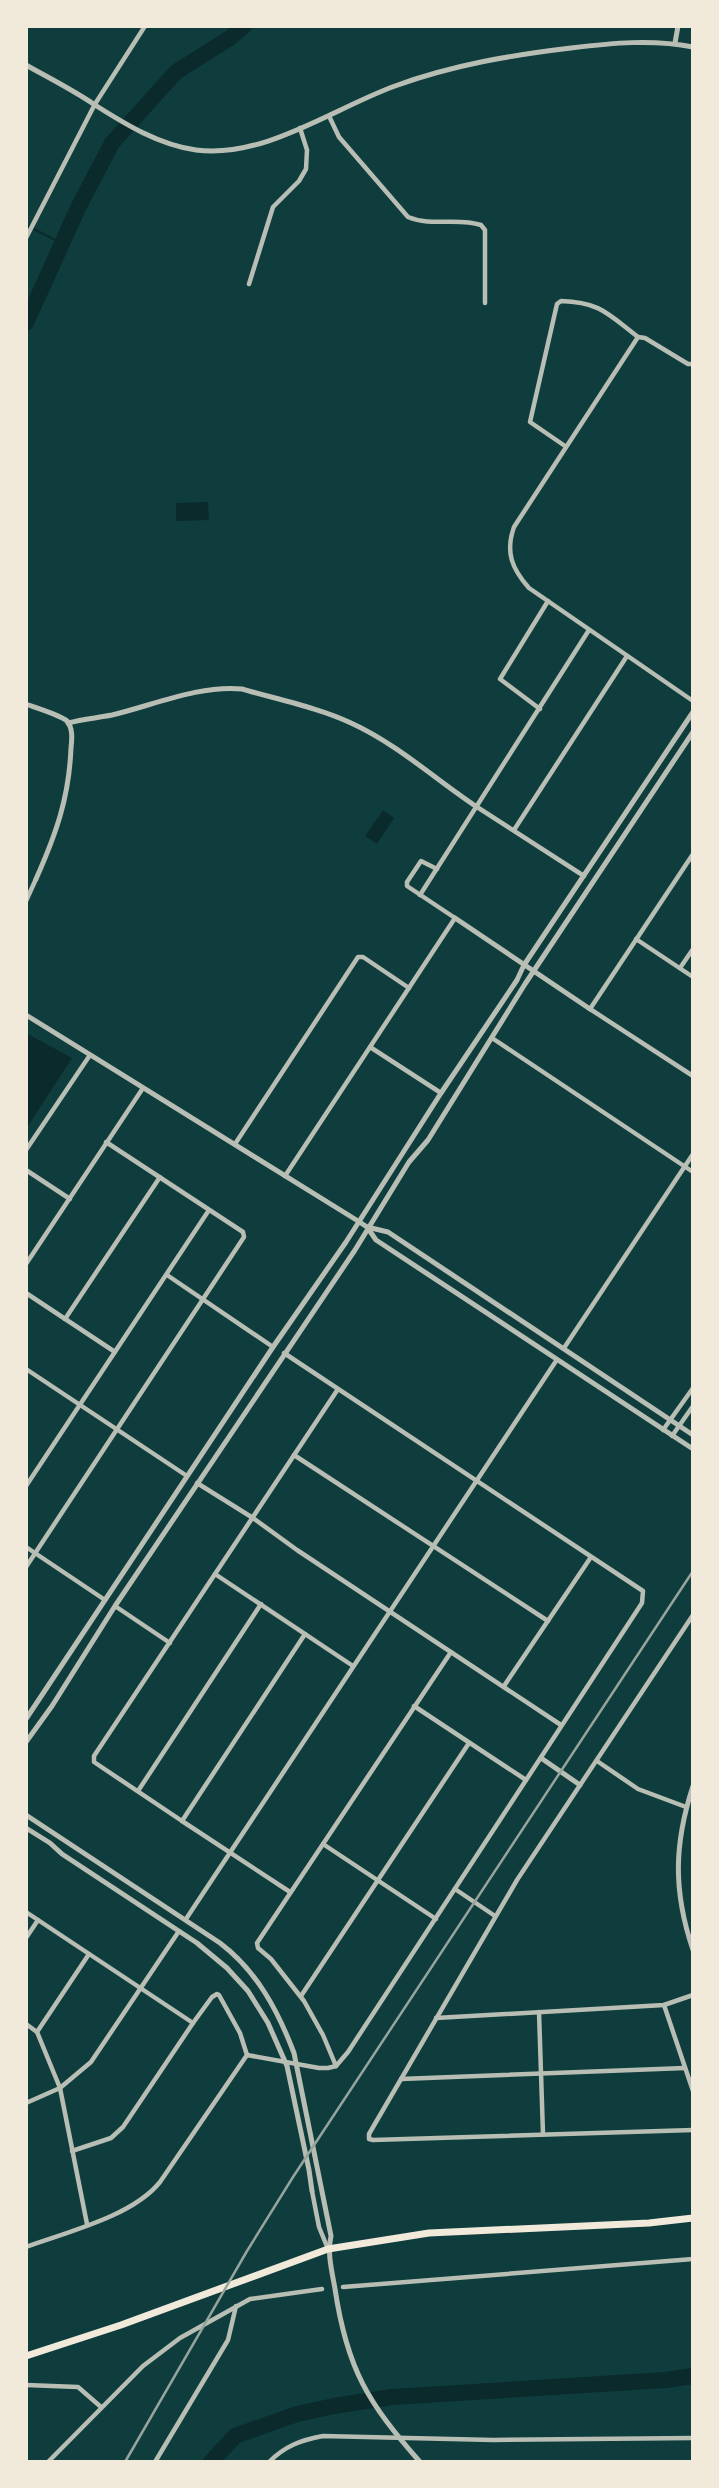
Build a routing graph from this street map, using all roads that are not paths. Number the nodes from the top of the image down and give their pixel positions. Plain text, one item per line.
1 (145, 26) edge
2 (678, 26) edge
3 (675, 43) junction
4 (693, 47) edge
5 (26, 65) edge
6 (95, 104) junction
7 (329, 116) junction
8 (300, 127) junction
9 (26, 238) edge
10 (249, 284) dead end
11 (485, 303) dead end
12 (638, 337) junction
13 (693, 364) edge
14 (565, 446) junction
15 (548, 601) junction
16 (589, 630) junction
17 (627, 656) junction
18 (693, 701) edge
19 (26, 704) edge
20 (540, 709) junction
21 (693, 712) edge
22 (68, 723) junction
23 (693, 732) edge
24 (477, 807) junction
25 (514, 830) junction
26 (693, 853) edge
27 (437, 869) junction
28 (584, 876) junction
29 (36, 879) joint
30 (420, 895) junction
31 (26, 901) edge
32 (455, 918) junction
33 (636, 939) junction
34 (693, 949) edge
35 (524, 965) junction
36 (680, 968) junction
37 (534, 971) junction
38 (693, 977) edge
39 (409, 988) junction
40 (590, 1009) junction
41 (26, 1015) edge
42 (492, 1038) junction
43 (370, 1046) junction
44 (90, 1055) junction
45 (693, 1076) edge
46 (144, 1088) junction
47 (441, 1093) junction
48 (106, 1142) junction
49 (235, 1144) junction
50 (26, 1150) edge
51 (693, 1154) edge
52 (684, 1166) junction
53 (26, 1170) edge
54 (693, 1172) edge
55 (285, 1176) junction
56 (160, 1177) junction
57 (70, 1199) junction
58 (209, 1210) junction
59 (358, 1221) junction
60 (367, 1227) junction
61 (26, 1264) edge
62 (167, 1275) junction
63 (26, 1293) edge
64 (203, 1300) junction
65 (65, 1319) junction
66 (273, 1346) junction
67 (564, 1348) junction
68 (115, 1352) junction
69 (284, 1353) junction
70 (556, 1361) junction
71 (28, 1371) edge
72 (26, 1378) edge
73 (693, 1388) edge
74 (338, 1389) junction
75 (80, 1406) junction
76 (693, 1406) edge
77 (670, 1419) junction
78 (679, 1425) junction
79 (116, 1430) junction
80 (663, 1430) junction
81 (693, 1434) edge
82 (672, 1436) junction
83 (693, 1449) edge
84 (294, 1455) junction
85 (187, 1476) junction
86 (477, 1480) junction
87 (197, 1483) junction
88 (26, 1486) edge
89 (253, 1518) junction
90 (434, 1546) junction
91 (26, 1547) edge
92 (36, 1553) junction
93 (591, 1557) junction
94 (26, 1567) edge
95 (215, 1574) junction
96 (105, 1600) junction
97 (261, 1604) junction
98 (115, 1606) junction
99 (390, 1611) junction
100 (693, 1615) edge
101 (548, 1621) junction
102 (305, 1634) junction
103 (170, 1643) junction
104 (451, 1652) junction
105 (353, 1666) junction
106 (504, 1686) junction
107 (414, 1706) junction
108 (26, 1719) edge
109 (561, 1725) junction
110 (26, 1742) edge
111 (469, 1743) junction
112 (541, 1758) junction
113 (597, 1761) junction
114 (526, 1780) junction
115 (580, 1785) junction
116 (693, 1786) edge
117 (138, 1791) junction
118 (686, 1807) junction
119 (26, 1815) edge
120 (182, 1821) junction
121 (26, 1828) edge
122 (323, 1843) junction
123 (229, 1853) junction
124 (378, 1880) junction
125 (455, 1889) junction
126 (290, 1892) junction
127 (26, 1912) edge
128 (495, 1916) junction
129 (186, 1919) junction
130 (436, 1919) junction
131 (38, 1920) junction
132 (179, 1931) junction
133 (26, 1938) edge
134 (693, 1950) edge
135 (89, 1954) junction
136 (142, 1988) junction
137 (693, 1995) edge
138 (301, 1996) junction
139 (664, 2005) junction
140 (539, 2012) junction
141 (435, 2018) junction
142 (192, 2023) junction
143 (26, 2024) edge
144 (37, 2032) junction
145 (247, 2055) junction
146 (336, 2066) junction
147 (685, 2068) junction
148 (541, 2073) junction
149 (400, 2079) junction
150 (60, 2088) junction
151 (693, 2091) edge
152 (26, 2103) edge
153 (693, 2130) edge
154 (543, 2134) junction
155 (72, 2151) junction
156 (312, 2191) joint
157 (693, 2218) edge
158 (87, 2224) junction
159 (26, 2247) edge
160 (328, 2249) junction
161 (693, 2259) edge
162 (343, 2287) dead end
163 (321, 2289) dead end
164 (236, 2306) junction
165 (26, 2356) edge
166 (26, 2385) edge
167 (101, 2407) junction
168 (398, 2437) junction
169 (693, 2438) edge
170 (48, 2462) edge
171 (155, 2462) edge
172 (269, 2462) edge
173 (420, 2462) edge

1 - 6 street
2 - 3 street
3 - 4 street
3 - 7 street
5 - 6 street
6 - 8 street
6 - 9 street
7 - 8 street
7 - 11 street
8 - 10 street
12 - 13 street
12 - 14 street
12 - 14 street
14 - 15 street
15 - 16 street
15 - 20 street
16 - 17 street
16 - 20 street
17 - 18 street
17 - 25 street
19 - 22 street
20 - 24 street
21 - 28 street
22 - 24 street
22 - 29 street
23 - 37 street
24 - 25 street
24 - 27 street
25 - 28 street
26 - 33 street
27 - 30 street
27 - 30 street
28 - 35 street
29 - 31 street
30 - 32 street
32 - 35 street
32 - 39 street
33 - 36 street
33 - 40 street
34 - 36 street
35 - 37 street
35 - 47 street
36 - 38 street
37 - 40 street
37 - 42 street
39 - 43 street
39 - 49 street
40 - 45 street
41 - 44 street
42 - 52 street
42 - 60 street
43 - 47 street
43 - 55 street
44 - 46 street
44 - 50 street
46 - 48 street
46 - 49 street
47 - 59 street
48 - 56 street
48 - 57 street
49 - 55 street
51 - 52 street
52 - 54 street
52 - 67 street
53 - 57 street
55 - 59 street
56 - 58 street
56 - 65 street
57 - 61 street
58 - 62 street
58 - 64 street
59 - 60 street
59 - 66 street
60 - 67 street
60 - 69 street
60 - 70 street
62 - 64 street
62 - 68 street
63 - 65 street
64 - 66 street
64 - 79 street
65 - 68 street
66 - 85 street
67 - 77 street
68 - 75 street
69 - 74 street
69 - 87 street
70 - 80 street
70 - 86 street
71 - 72 street
71 - 75 street
73 - 77 street
74 - 84 street
74 - 86 street
75 - 79 street
75 - 88 street
76 - 78 street
77 - 78 street
77 - 80 street
78 - 81 street
78 - 82 street
79 - 85 street
79 - 92 street
80 - 82 street
82 - 83 street
84 - 89 street
84 - 90 street
85 - 96 street
86 - 90 street
86 - 93 street
87 - 89 street
87 - 98 street
89 - 95 street
89 - 99 street
90 - 99 street
90 - 101 street
91 - 92 street
92 - 94 street
92 - 96 street
93 - 101 street
93 - 109 street
95 - 97 street
95 - 103 street
96 - 108 street
97 - 102 street
97 - 117 street
98 - 103 street
98 - 110 street
99 - 104 street
99 - 105 street
100 - 113 street
101 - 106 street
102 - 105 street
102 - 120 street
103 - 117 street
104 - 106 street
104 - 107 street
105 - 123 street
106 - 109 street
107 - 111 street
107 - 122 street
109 - 112 street
111 - 114 street
111 - 124 street
112 - 114 street
112 - 115 street
113 - 115 street
113 - 118 street
114 - 125 street
115 - 128 street
116 - 118 street
117 - 120 street
118 - 134 street
119 - 129 street
120 - 123 street
121 - 132 street
122 - 124 street
122 - 126 street
123 - 126 street
123 - 129 street
124 - 130 street
124 - 138 street
125 - 128 street
125 - 130 street
126 - 138 street
127 - 131 street
128 - 141 street
129 - 160 street
130 - 146 street
131 - 133 street
131 - 135 street
132 - 136 street
132 - 156 street
135 - 136 street
135 - 144 street
136 - 142 street
136 - 150 street
137 - 139 street
138 - 146 street
139 - 140 street
139 - 147 street
140 - 141 street
140 - 148 street
141 - 149 street
142 - 145 street
142 - 155 street
143 - 144 street
144 - 150 street
145 - 146 street
145 - 158 street
147 - 148 street
147 - 151 street
148 - 149 street
148 - 154 street
149 - 154 street
150 - 152 street
150 - 155 street
153 - 154 street
155 - 158 street
156 - 160 street
157 - 160 highway
158 - 159 street
160 - 165 highway
160 - 168 street
161 - 162 street
163 - 164 street
164 - 167 street
164 - 171 street
166 - 167 street
167 - 170 street
168 - 169 street
168 - 172 street
168 - 173 street

